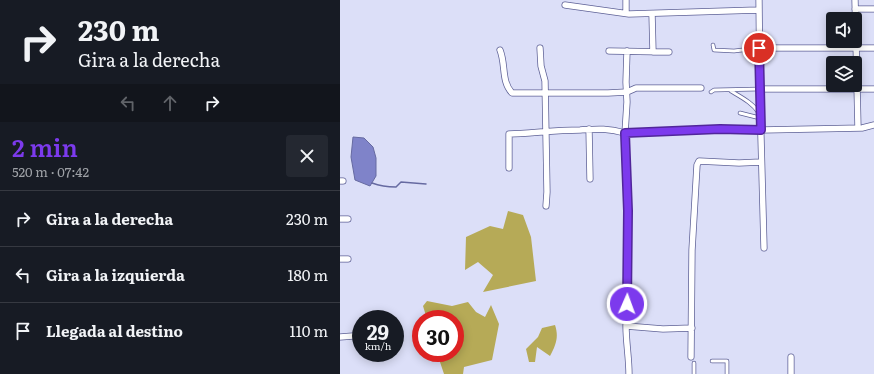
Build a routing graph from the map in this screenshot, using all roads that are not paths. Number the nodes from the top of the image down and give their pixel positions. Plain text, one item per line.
1 (626, 0) edge
2 (759, 0) edge
3 (855, 0) edge
4 (565, 5) dead end
5 (855, 9) junction
6 (874, 9) edge
7 (758, 10) junction
8 (626, 13) junction
9 (652, 14) junction
10 (713, 45) dead end
11 (540, 48) dead end
12 (759, 48) junction
13 (874, 48) edge
14 (856, 49) junction
15 (500, 50) dead end
16 (609, 51) dead end
17 (627, 51) junction
18 (653, 52) junction
19 (669, 52) dead end
20 (856, 56) edge
21 (701, 88) dead end
22 (760, 89) junction
23 (826, 89) edge
24 (862, 89) edge
25 (874, 89) edge
26 (729, 90) junction
27 (545, 92) junction
28 (627, 92) junction
29 (711, 92) dead end
30 (857, 92) edge
31 (740, 113) dead end
32 (760, 116) junction
33 (874, 125) edge
34 (858, 128) junction
35 (589, 130) junction
36 (761, 130) junction
37 (546, 132) junction
38 (625, 133) junction
39 (762, 162) junction
40 (509, 168) dead end
41 (590, 179) dead end
42 (546, 206) dead end
43 (340, 219) edge
44 (348, 219) dead end
45 (764, 248) dead end
46 (340, 259) edge
47 (348, 259) dead end
48 (626, 326) junction
49 (692, 328) junction
50 (352, 336) edge
51 (340, 337) edge
52 (691, 357) dead end
53 (791, 357) dead end
54 (712, 361) dead end
55 (694, 363) dead end
56 (628, 374) edge
57 (694, 374) edge
58 (727, 374) edge
59 (790, 374) edge

1 - 8 street
2 - 7 street
3 - 5 street
4 - 8 street
5 - 6 street
5 - 14 street
7 - 9 street
7 - 12 street
8 - 9 street
9 - 18 street
10 - 12 lane
11 - 27 street
12 - 14 street
12 - 22 street
13 - 14 street
14 - 20 street
15 - 27 street
16 - 17 street
17 - 18 street
17 - 28 street
18 - 19 street
21 - 28 street
22 - 23 street
22 - 26 lane
22 - 32 street
24 - 25 street
26 - 29 lane
26 - 32 lane
27 - 28 street
27 - 37 street
28 - 38 street
30 - 34 street
31 - 32 lane
32 - 36 street
33 - 34 street
34 - 36 street
35 - 37 street
35 - 38 street
35 - 41 street
36 - 38 street
36 - 39 street
37 - 40 street
37 - 42 street
38 - 48 street
39 - 45 street
39 - 49 street
43 - 44 street
46 - 47 street
48 - 49 street
48 - 56 street
49 - 52 street
50 - 51 street
53 - 59 street
54 - 58 lane
55 - 57 lane

